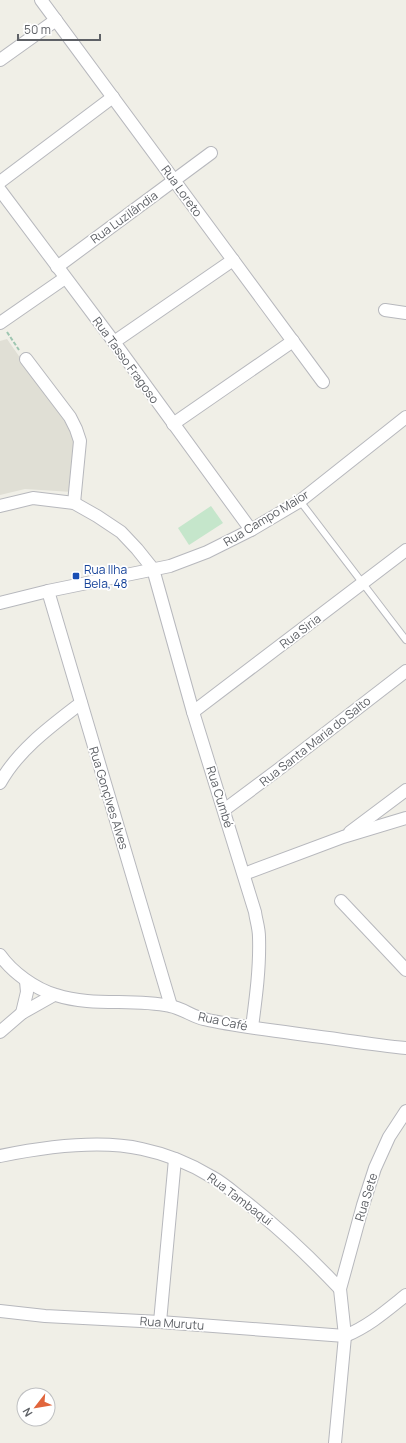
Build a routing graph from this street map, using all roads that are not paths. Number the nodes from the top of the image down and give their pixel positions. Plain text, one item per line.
1 (42, 0) edge
2 (56, 20) junction
3 (0, 60) edge
4 (113, 97) junction
5 (211, 153) dead end
6 (175, 180) junction
7 (0, 182) edge
8 (0, 190) edge
9 (233, 260) junction
10 (57, 267) junction
11 (65, 278) junction
12 (385, 310) dead end
13 (406, 313) edge
14 (1, 323) edge
15 (293, 341) junction
16 (114, 342) junction
17 (26, 359) road end
18 (323, 382) dead end
19 (406, 417) edge
20 (173, 424) junction
21 (300, 501) junction
22 (74, 503) junction
23 (0, 506) edge
24 (251, 530) junction
25 (406, 550) edge
26 (153, 569) junction
27 (363, 583) junction
28 (48, 591) junction
29 (0, 603) edge
30 (406, 640) edge
31 (406, 671) edge
32 (81, 703) junction
33 (193, 712) junction
34 (0, 783) edge
35 (406, 790) edge
36 (224, 810) junction
37 (406, 818) edge
38 (343, 837) junction
39 (244, 874) junction
40 (340, 901) dead end
41 (0, 955) edge
42 (406, 970) edge
43 (26, 981) junction
44 (54, 995) junction
45 (171, 1006) junction
46 (22, 1013) junction
47 (252, 1027) junction
48 (0, 1032) edge
49 (406, 1048) edge
50 (406, 1111) edge
51 (0, 1156) edge
52 (175, 1159) junction
53 (340, 1289) junction
54 (406, 1295) edge
55 (0, 1312) edge
56 (160, 1322) junction
57 (345, 1336) junction
58 (335, 1443) edge

1 - 2 street, Rua Loreto
2 - 3 street
2 - 4 street, Rua Loreto
4 - 6 street, Rua Loreto
4 - 7 street
5 - 6 street, Rua Luzilândia
6 - 9 street, Rua Loreto
6 - 10 street, Rua Luzilândia
8 - 10 street, Rua Tasso Fragoso
9 - 15 street, Rua Loreto
9 - 16 street
10 - 11 street, Rua Tasso Fragoso
11 - 14 street
11 - 16 street, Rua Tasso Fragoso
12 - 13 street
15 - 18 street, Rua Loreto
15 - 20 street
16 - 20 street, Rua Tasso Fragoso
17 - 22 street
19 - 21 street, Rua Campo Maior
20 - 24 street, Rua Tasso Fragoso
21 - 24 street, Rua Campo Maior
21 - 27 lane
22 - 23 street
22 - 26 street
24 - 26 street, Rua Campo Maior
25 - 27 street, Rua Siria
26 - 28 street, Rua Campo Maior
26 - 33 street, Rua Cumbé
27 - 30 lane
27 - 33 street, Rua Siria
28 - 29 street, Rua Campo Maior
28 - 32 street, Rua Gonçlves Alves
31 - 36 street, Rua Santa Maria do Salto
32 - 34 street
32 - 45 street, Rua Gonçlves Alves
33 - 36 street, Rua Cumbé
35 - 38 street
36 - 39 street, Rua Cumbé
37 - 38 street
38 - 39 street
39 - 47 street, Rua Cumbé
40 - 42 street
41 - 43 street, Rua Café
43 - 44 street, Rua Café
43 - 46 street
44 - 45 street, Rua Café
44 - 46 street
45 - 47 street, Rua Café
46 - 48 street
47 - 49 street, Rua Café
50 - 53 street, Rua Sete
51 - 52 street, Rua Tambaqui
52 - 53 street, Rua Tambaqui
52 - 56 street
53 - 57 street
54 - 57 street
55 - 56 street, Rua Murutu
56 - 57 street, Rua Murutu
57 - 58 street

